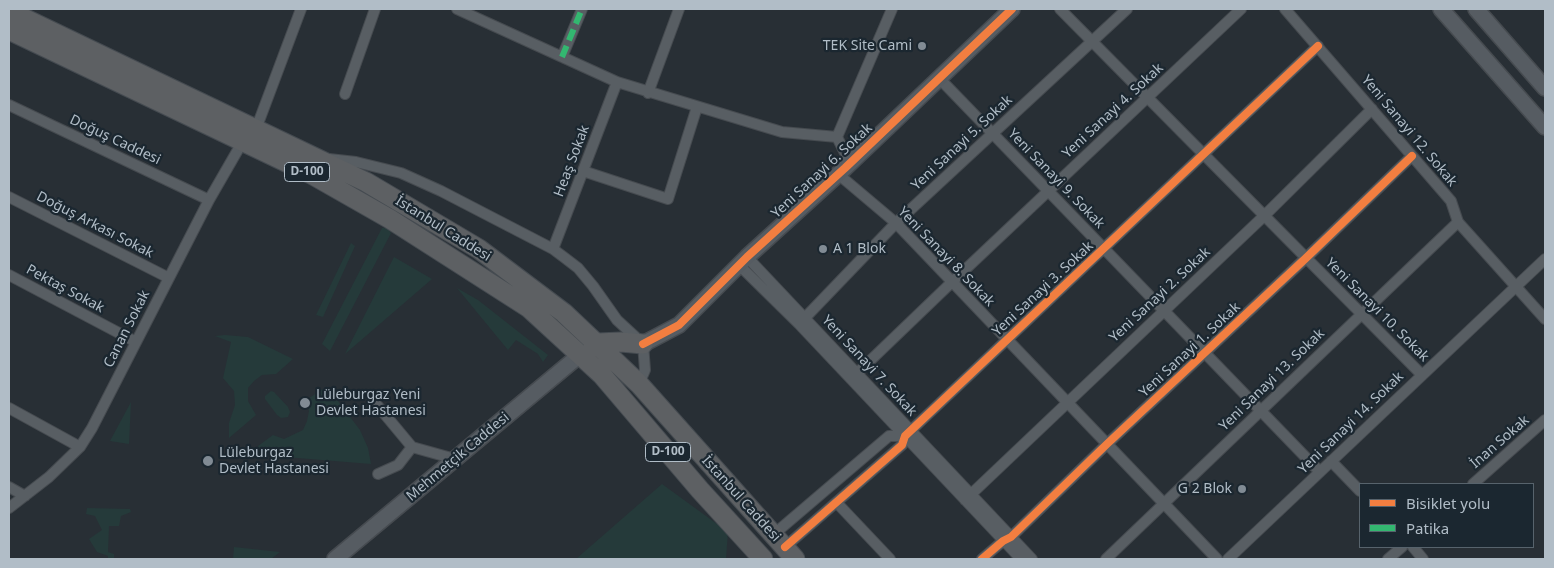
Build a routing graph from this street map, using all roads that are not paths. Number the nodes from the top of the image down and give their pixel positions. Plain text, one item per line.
1 (301, 9) edge
2 (375, 9) edge
3 (457, 9) edge
4 (582, 9) edge
5 (679, 9) edge
6 (1012, 9) edge
7 (1060, 9) edge
8 (1127, 9) edge
9 (1241, 9) edge
10 (1285, 9) edge
11 (1441, 9) edge
12 (1476, 9) edge
13 (888, 10) edge
14 (9, 11) edge
15 (9, 30) edge
16 (1092, 42) junction
17 (1318, 46) junction
18 (562, 57) junction
19 (939, 78) junction
20 (617, 82) junction
21 (1543, 83) edge
22 (648, 93) junction
23 (345, 94) dead end
24 (1519, 96) junction
25 (1147, 98) junction
26 (9, 107) edge
27 (697, 107) junction
28 (1372, 109) junction
29 (1545, 127) edge
30 (993, 134) junction
31 (249, 135) junction
32 (837, 137) junction
33 (1204, 155) junction
34 (313, 156) junction
35 (1412, 156) junction
36 (850, 163) junction
37 (583, 172) junction
38 (838, 174) junction
39 (1048, 191) junction
40 (9, 197) edge
41 (210, 200) junction
42 (1264, 216) junction
43 (1458, 222) junction
44 (896, 223) junction
45 (1104, 248) junction
46 (553, 250) junction
47 (1306, 258) junction
48 (1545, 259) edge
49 (743, 261) junction
50 (9, 275) edge
51 (169, 278) junction
52 (952, 282) junction
53 (1516, 287) junction
54 (1164, 310) junction
55 (1361, 314) junction
56 (1545, 319) edge
57 (802, 321) junction
58 (1007, 340) junction
59 (136, 342) junction
60 (598, 343) junction
61 (643, 344) junction
62 (1205, 353) junction
63 (581, 354) junction
64 (1422, 375) junction
65 (854, 376) junction
66 (639, 384) junction
67 (372, 399) dead end
68 (1067, 402) junction
69 (9, 408) edge
70 (1261, 410) junction
71 (1545, 420) edge
72 (908, 433) junction
73 (1107, 444) junction
74 (80, 447) junction
75 (412, 447) junction
76 (455, 459) junction
77 (1331, 461) junction
78 (1320, 472) junction
79 (378, 474) dead end
80 (1474, 483) edge
81 (9, 487) edge
82 (1359, 490) edge
83 (25, 496) junction
84 (968, 497) junction
85 (837, 502) junction
86 (1163, 503) junction
87 (9, 508) edge
88 (1007, 539) junction
89 (1401, 548) edge
90 (1414, 548) edge
91 (774, 552) edge
92 (335, 559) edge
93 (890, 559) edge
94 (982, 559) edge
95 (1020, 559) edge
96 (1032, 559) edge
97 (1106, 559) edge
98 (1217, 559) edge
99 (1228, 559) edge
100 (1388, 559) edge
101 (1423, 559) edge

1 - 31 street, Canan Sokak
2 - 23 street
3 - 18 street
4 - 18 street
5 - 22 street
6 - 19 street, Yeni Sanayi 6. Sokak
7 - 16 street, Yeni Sanayi 10. Sokak
8 - 16 street, Yeni Sanayi 5. Sokak
9 - 25 street, Yeni Sanayi 4. Sokak
10 - 17 street, Yeni Sanayi 12. Sokak
11 - 24 street
12 - 21 street
13 - 32 street
14 - 31 highway, İstanbul Caddesi / D-100
15 - 31 highway, İstanbul Caddesi / D-100
16 - 25 street, Yeni Sanayi 10. Sokak
16 - 30 street, Yeni Sanayi 5. Sokak
17 - 28 street, Yeni Sanayi 12. Sokak
17 - 33 street, Yeni Sanayi 3. Sokak
18 - 20 street
19 - 30 street, Yeni Sanayi 9. Sokak
19 - 36 street, Yeni Sanayi 6. Sokak
20 - 22 street
20 - 37 street, Heaş Sokak
21 - 24 street
22 - 27 street
24 - 29 street
25 - 33 street, Yeni Sanayi 10. Sokak
25 - 39 street, Yeni Sanayi 4. Sokak
26 - 41 street, Doğuş Caddesi
27 - 32 street
27 - 37 street
28 - 35 street, Yeni Sanayi 12. Sokak
28 - 42 street, Yeni Sanayi 2. Sokak
30 - 39 street, Yeni Sanayi 9. Sokak
30 - 44 street, Yeni Sanayi 5. Sokak
31 - 34 highway, İstanbul Caddesi / D-100
31 - 41 street, Canan Sokak
31 - 63 highway, İstanbul Caddesi / D-100
32 - 36 street
33 - 42 street, Yeni Sanayi 10. Sokak
33 - 45 street, Yeni Sanayi 3. Sokak
34 - 46 street
34 - 60 highway, İstanbul Caddesi / D-100
35 - 43 street, Yeni Sanayi 12. Sokak
35 - 47 street, Yeni Sanayi 1. Sokak
36 - 38 street, Yeni Sanayi 6. Sokak
37 - 46 street, Heaş Sokak
38 - 44 street, Yeni Sanayi 8. Sokak
38 - 49 street, Yeni Sanayi 6. Sokak
39 - 45 street, Yeni Sanayi 9. Sokak
39 - 52 street, Yeni Sanayi 4. Sokak
40 - 51 street, Doğuş Arkası Sokak
41 - 51 street, Canan Sokak
42 - 47 street, Yeni Sanayi 10. Sokak
42 - 54 street, Yeni Sanayi 2. Sokak
43 - 53 street, Yeni Sanayi 12. Sokak
43 - 55 street, Yeni Sanayi 13. Sokak
44 - 52 street, Yeni Sanayi 8. Sokak
44 - 57 street, Yeni Sanayi 5. Sokak
45 - 54 street, Yeni Sanayi 9. Sokak
45 - 58 street, Yeni Sanayi 3. Sokak
46 - 61 street
47 - 55 street, Yeni Sanayi 10. Sokak
47 - 62 street, Yeni Sanayi 1. Sokak
48 - 53 street, Yeni Sanayi 14. Sokak
49 - 57 street, Yeni Sanayi 7. Sokak
49 - 61 street, Yeni Sanayi 6. Sokak
50 - 59 street, Pektaş Sokak
51 - 59 street, Canan Sokak
52 - 58 street, Yeni Sanayi 8. Sokak
52 - 65 street, Yeni Sanayi 4. Sokak
53 - 56 street, Yeni Sanayi 12. Sokak
53 - 64 street, Yeni Sanayi 14. Sokak
54 - 62 street, Yeni Sanayi 9. Sokak
54 - 68 street, Yeni Sanayi 2. Sokak
55 - 64 street, Yeni Sanayi 10. Sokak
55 - 70 street, Yeni Sanayi 13. Sokak
57 - 65 street, Yeni Sanayi 7. Sokak
58 - 68 street, Yeni Sanayi 8. Sokak
58 - 72 street, Yeni Sanayi 3. Sokak
59 - 74 street, Canan Sokak
60 - 61 highway
60 - 63 highway
60 - 66 highway, İstanbul Caddesi / D-100
61 - 66 street
62 - 70 street, Yeni Sanayi 9. Sokak
62 - 73 street, Yeni Sanayi 1. Sokak
63 - 76 street, Mehmetçik Caddesi
63 - 91 highway, İstanbul Caddesi / D-100
64 - 77 street, Yeni Sanayi 14. Sokak
65 - 72 street, Yeni Sanayi 7. Sokak
66 - 91 highway, İstanbul Caddesi / D-100
67 - 75 street
68 - 73 street, Yeni Sanayi 8. Sokak
68 - 84 street, Yeni Sanayi 2. Sokak
69 - 74 street
70 - 78 street, Yeni Sanayi 9. Sokak
70 - 86 street, Yeni Sanayi 13. Sokak
71 - 80 street, İnan Sokak
72 - 84 street, Yeni Sanayi 7. Sokak
72 - 85 street, Yeni Sanayi 3. Sokak
72 - 91 street, Yeni Sanayi 3. Sokak
73 - 86 street, Yeni Sanayi 8. Sokak
73 - 88 street, Yeni Sanayi 1. Sokak
74 - 83 street, Canan Sokak
75 - 76 street
75 - 79 street
76 - 92 street, Mehmetçik Caddesi
77 - 78 street, Yeni Sanayi 14. Sokak
77 - 82 street
78 - 99 street, Yeni Sanayi 14. Sokak
81 - 83 street
83 - 87 street, Canan Sokak
84 - 88 street, Yeni Sanayi 7. Sokak
85 - 91 street, Yeni Sanayi 3. Sokak
85 - 93 street
86 - 97 street, Yeni Sanayi 13. Sokak
86 - 98 street, Yeni Sanayi 8. Sokak
88 - 94 street, Yeni Sanayi 1. Sokak
88 - 95 street, Yeni Sanayi 7. Sokak
88 - 96 street, Yeni Sanayi 7. Sokak
89 - 100 street
90 - 101 street

